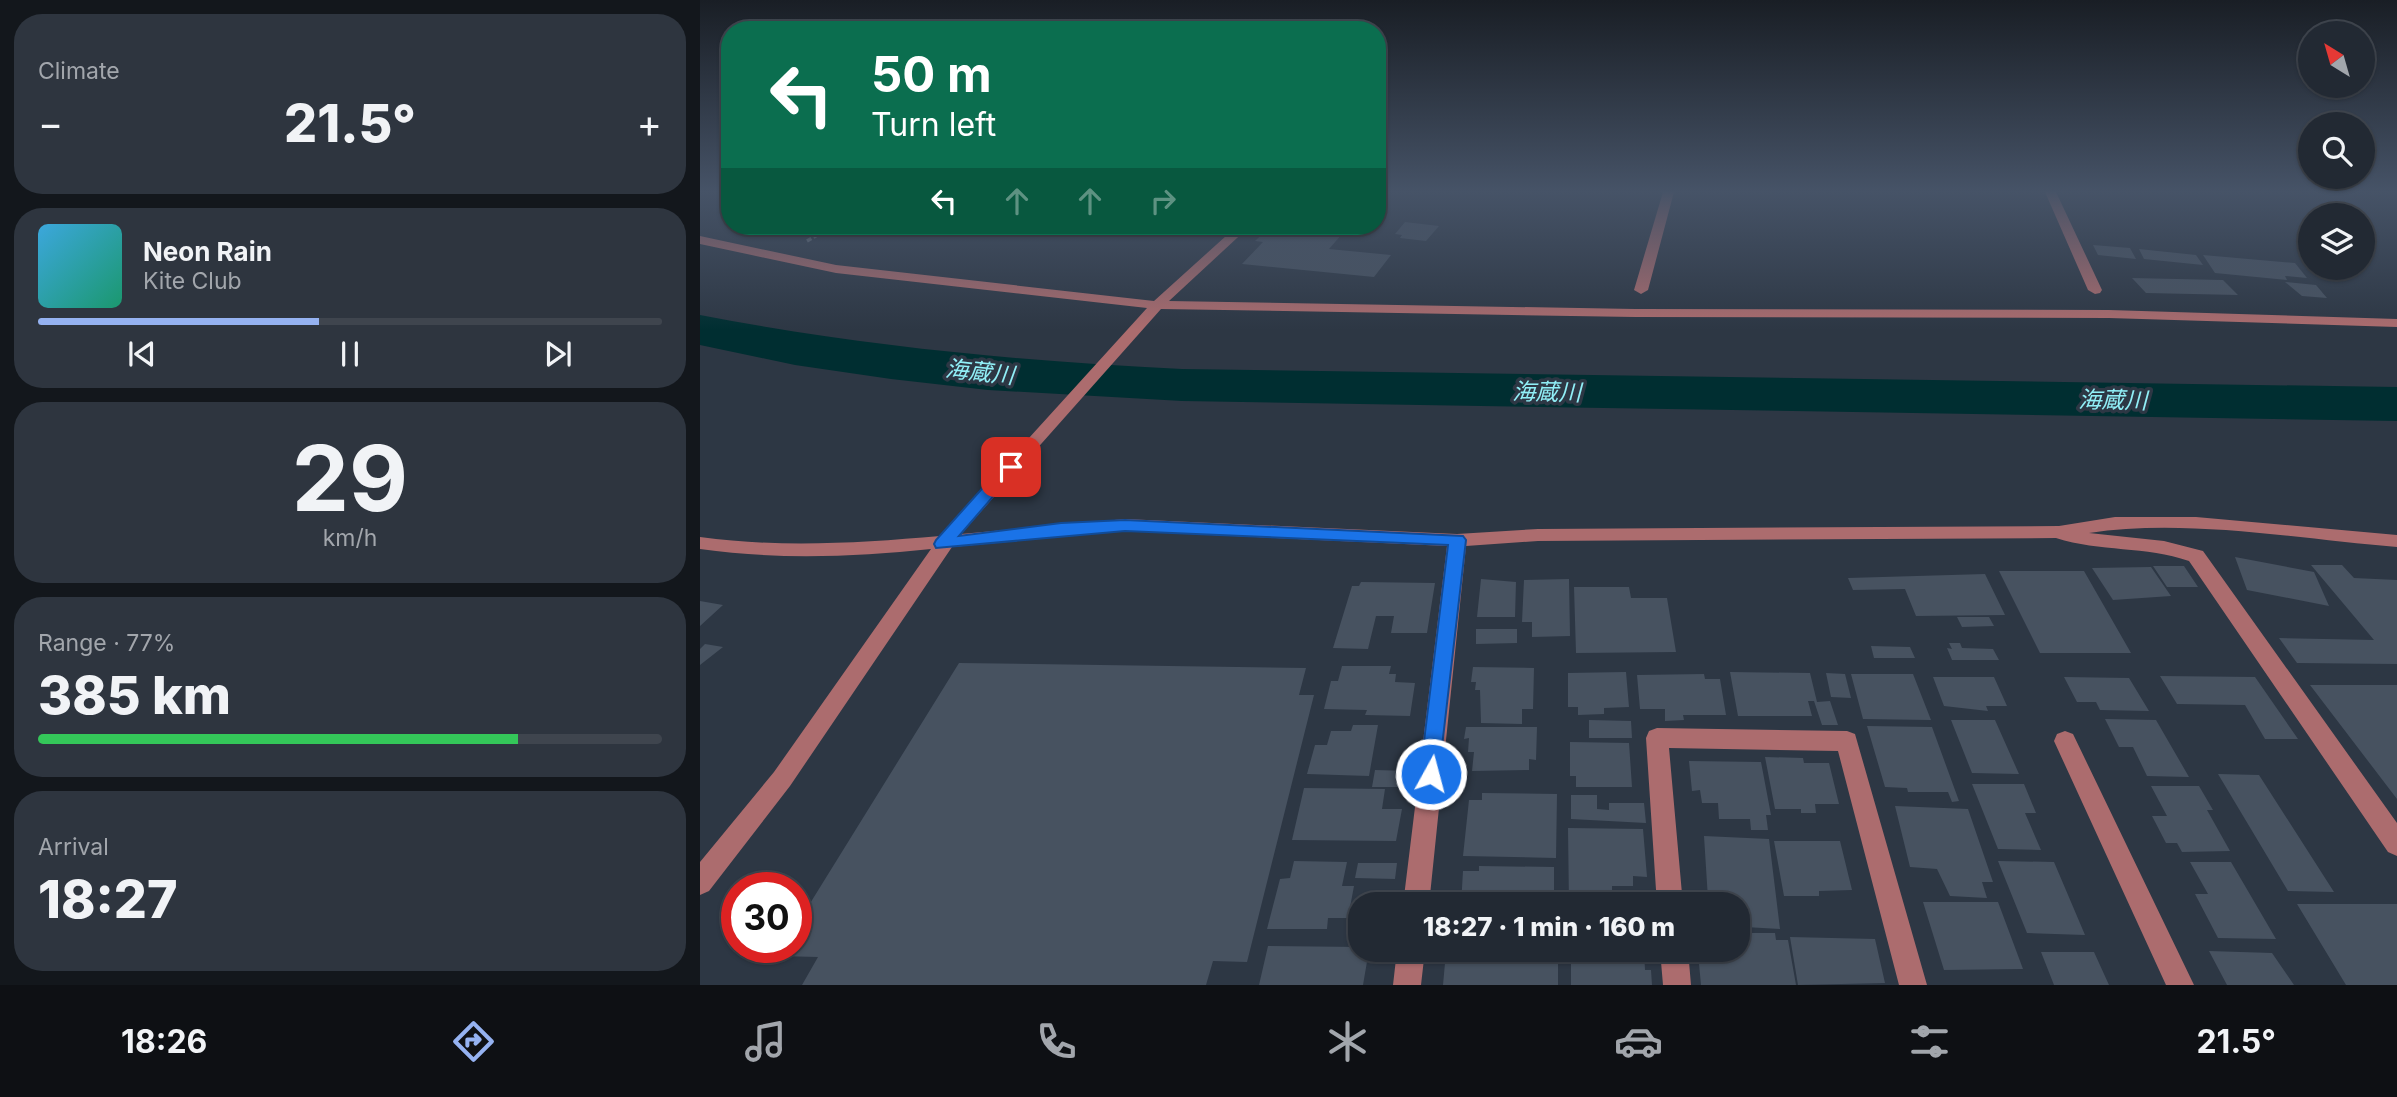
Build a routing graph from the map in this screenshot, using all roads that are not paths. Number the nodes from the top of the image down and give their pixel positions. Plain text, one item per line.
1 (1231, 238) edge
2 (1655, 238) edge
3 (2071, 238) edge
4 (700, 240) edge
5 (1641, 290) dead end
6 (2095, 290) dead end
7 (1157, 306) junction
8 (2397, 323) edge
9 (2059, 532) junction
10 (949, 535) junction
11 (1457, 540) junction
12 (2397, 541) edge
13 (700, 543) edge
14 (2065, 741) dead end
15 (2397, 844) edge
16 (700, 882) edge
17 (1417, 892) edge
18 (1669, 892) edge
19 (1410, 962) edge
20 (1675, 962) edge
21 (1407, 985) edge
22 (1677, 985) edge
23 (1913, 985) edge
24 (2180, 985) edge

1 - 7 street
2 - 5 street
3 - 6 street
4 - 7 street
7 - 8 street
7 - 10 street
9 - 11 street
9 - 12 street
9 - 15 street
10 - 11 street
10 - 13 street
10 - 16 street
11 - 17 street
14 - 24 street
18 - 23 street
19 - 21 street
20 - 22 street

